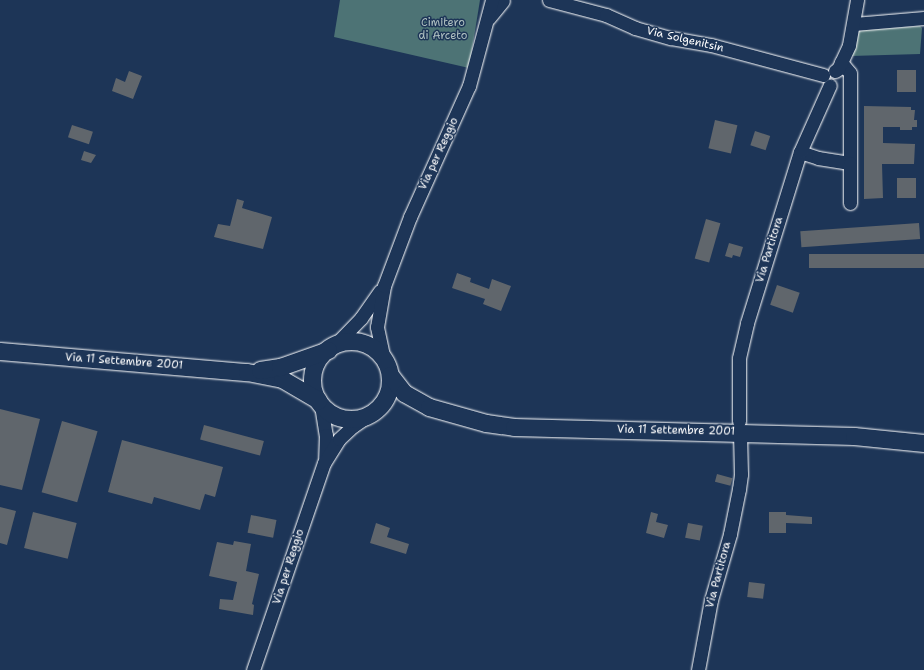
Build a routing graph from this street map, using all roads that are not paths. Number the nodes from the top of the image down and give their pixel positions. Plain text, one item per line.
1 (501, 0) edge
2 (549, 0) edge
3 (858, 0) edge
4 (924, 18) edge
5 (854, 24) junction
6 (832, 74) junction
7 (800, 152) junction
8 (850, 163) junction
9 (850, 203) dead end
10 (384, 286) junction
11 (331, 348) junction
12 (0, 352) edge
13 (387, 368) junction
14 (248, 372) junction
15 (320, 402) junction
16 (429, 407) junction
17 (370, 414) junction
18 (740, 427) junction
19 (924, 443) edge
20 (324, 463) junction
21 (253, 670) edge
22 (698, 670) edge

1 - 10 street, Via per Reggio
2 - 6 street, Via Solgenitsin
3 - 5 street, Via Partitora
4 - 5 street
5 - 6 street, Via Partitora
6 - 7 street, Via Partitora
6 - 8 street
7 - 8 street
7 - 18 street, Via Partitora
8 - 9 street
10 - 11 street, Via per Reggio
10 - 13 street, Via per Reggio
11 - 13 main road, Via 11 Settembre 2001
11 - 14 main road, Via 11 Settembre 2001
11 - 15 main road
12 - 14 main road, Via 11 Settembre 2001
13 - 16 main road, Via 11 Settembre 2001
13 - 17 main road
14 - 15 main road, Via 11 Settembre 2001
15 - 17 main road, Via 11 Settembre 2001
15 - 20 street, Via per Reggio
16 - 17 main road, Via 11 Settembre 2001
16 - 18 main road, Via 11 Settembre 2001
17 - 20 street, Via per Reggio
18 - 19 main road, Via 11 Settembre 2001
18 - 22 street, Via Partitora
20 - 21 street, Via per Reggio

